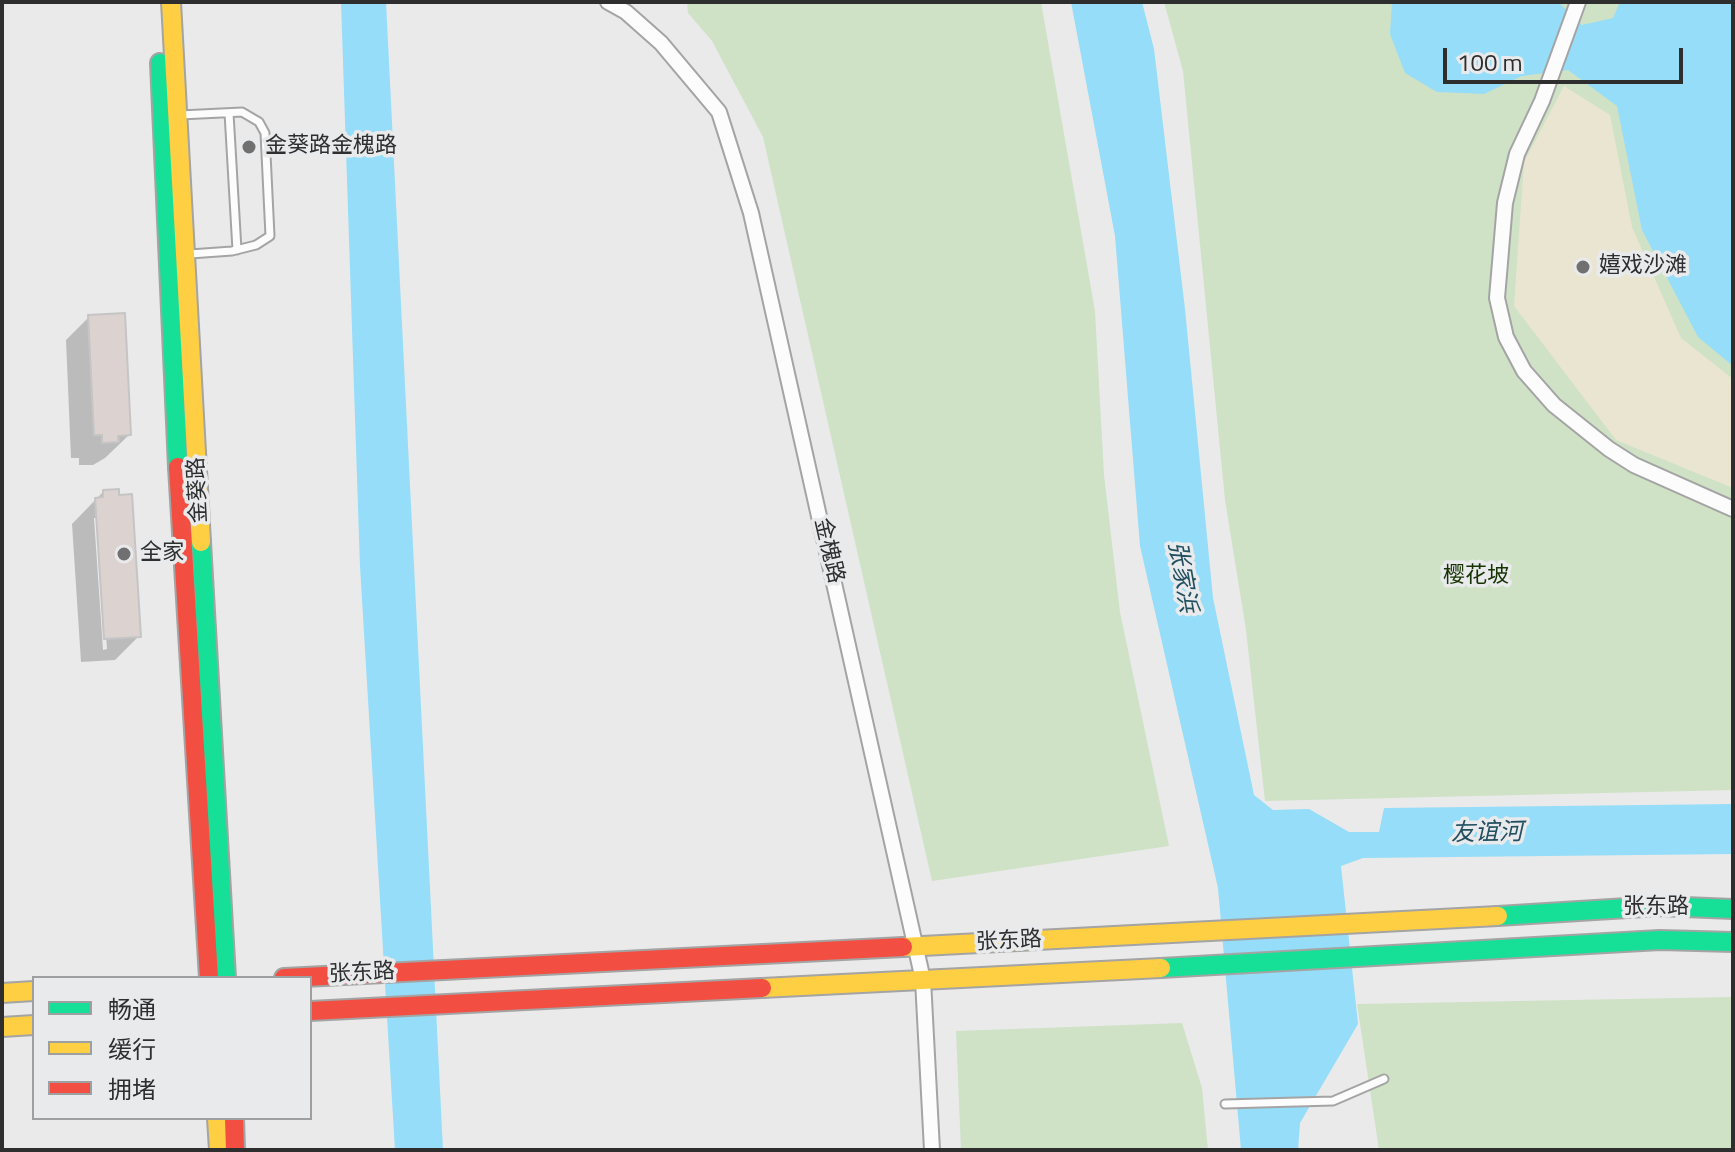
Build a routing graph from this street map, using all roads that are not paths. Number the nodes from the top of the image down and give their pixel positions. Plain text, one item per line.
1 (158, 2) edge
2 (171, 2) edge
3 (608, 2) edge
4 (1578, 2) edge
5 (229, 113) junction
6 (178, 115) junction
7 (237, 250) junction
8 (186, 254) junction
9 (1733, 509) edge
10 (1733, 909) edge
11 (1733, 942) edge
12 (916, 947) junction
13 (209, 976) edge
14 (226, 976) edge
15 (312, 976) edge
16 (923, 980) junction
17 (32, 991) edge
18 (2, 993) edge
19 (312, 1011) edge
20 (32, 1025) edge
21 (2, 1027) edge
22 (1384, 1079) dead end
23 (1225, 1104) dead end
24 (217, 1120) edge
25 (234, 1120) edge
26 (219, 1150) edge
27 (235, 1150) edge
28 (932, 1150) edge

1 - 13 main road, 金葵路
2 - 6 main road, 金葵路
3 - 12 street, 金槐路
4 - 9 street
5 - 6 lane
5 - 7 lane
5 - 7 lane
6 - 8 main road, 金葵路
7 - 8 lane
8 - 14 main road, 金葵路
10 - 12 main road, 张东路
11 - 16 main road, 张东路
12 - 15 main road, 张东路
12 - 16 street, 金槐路
16 - 19 main road, 张东路
16 - 28 street, 金槐路
17 - 18 main road
20 - 21 main road
22 - 23 lane
24 - 26 main road
25 - 27 main road

